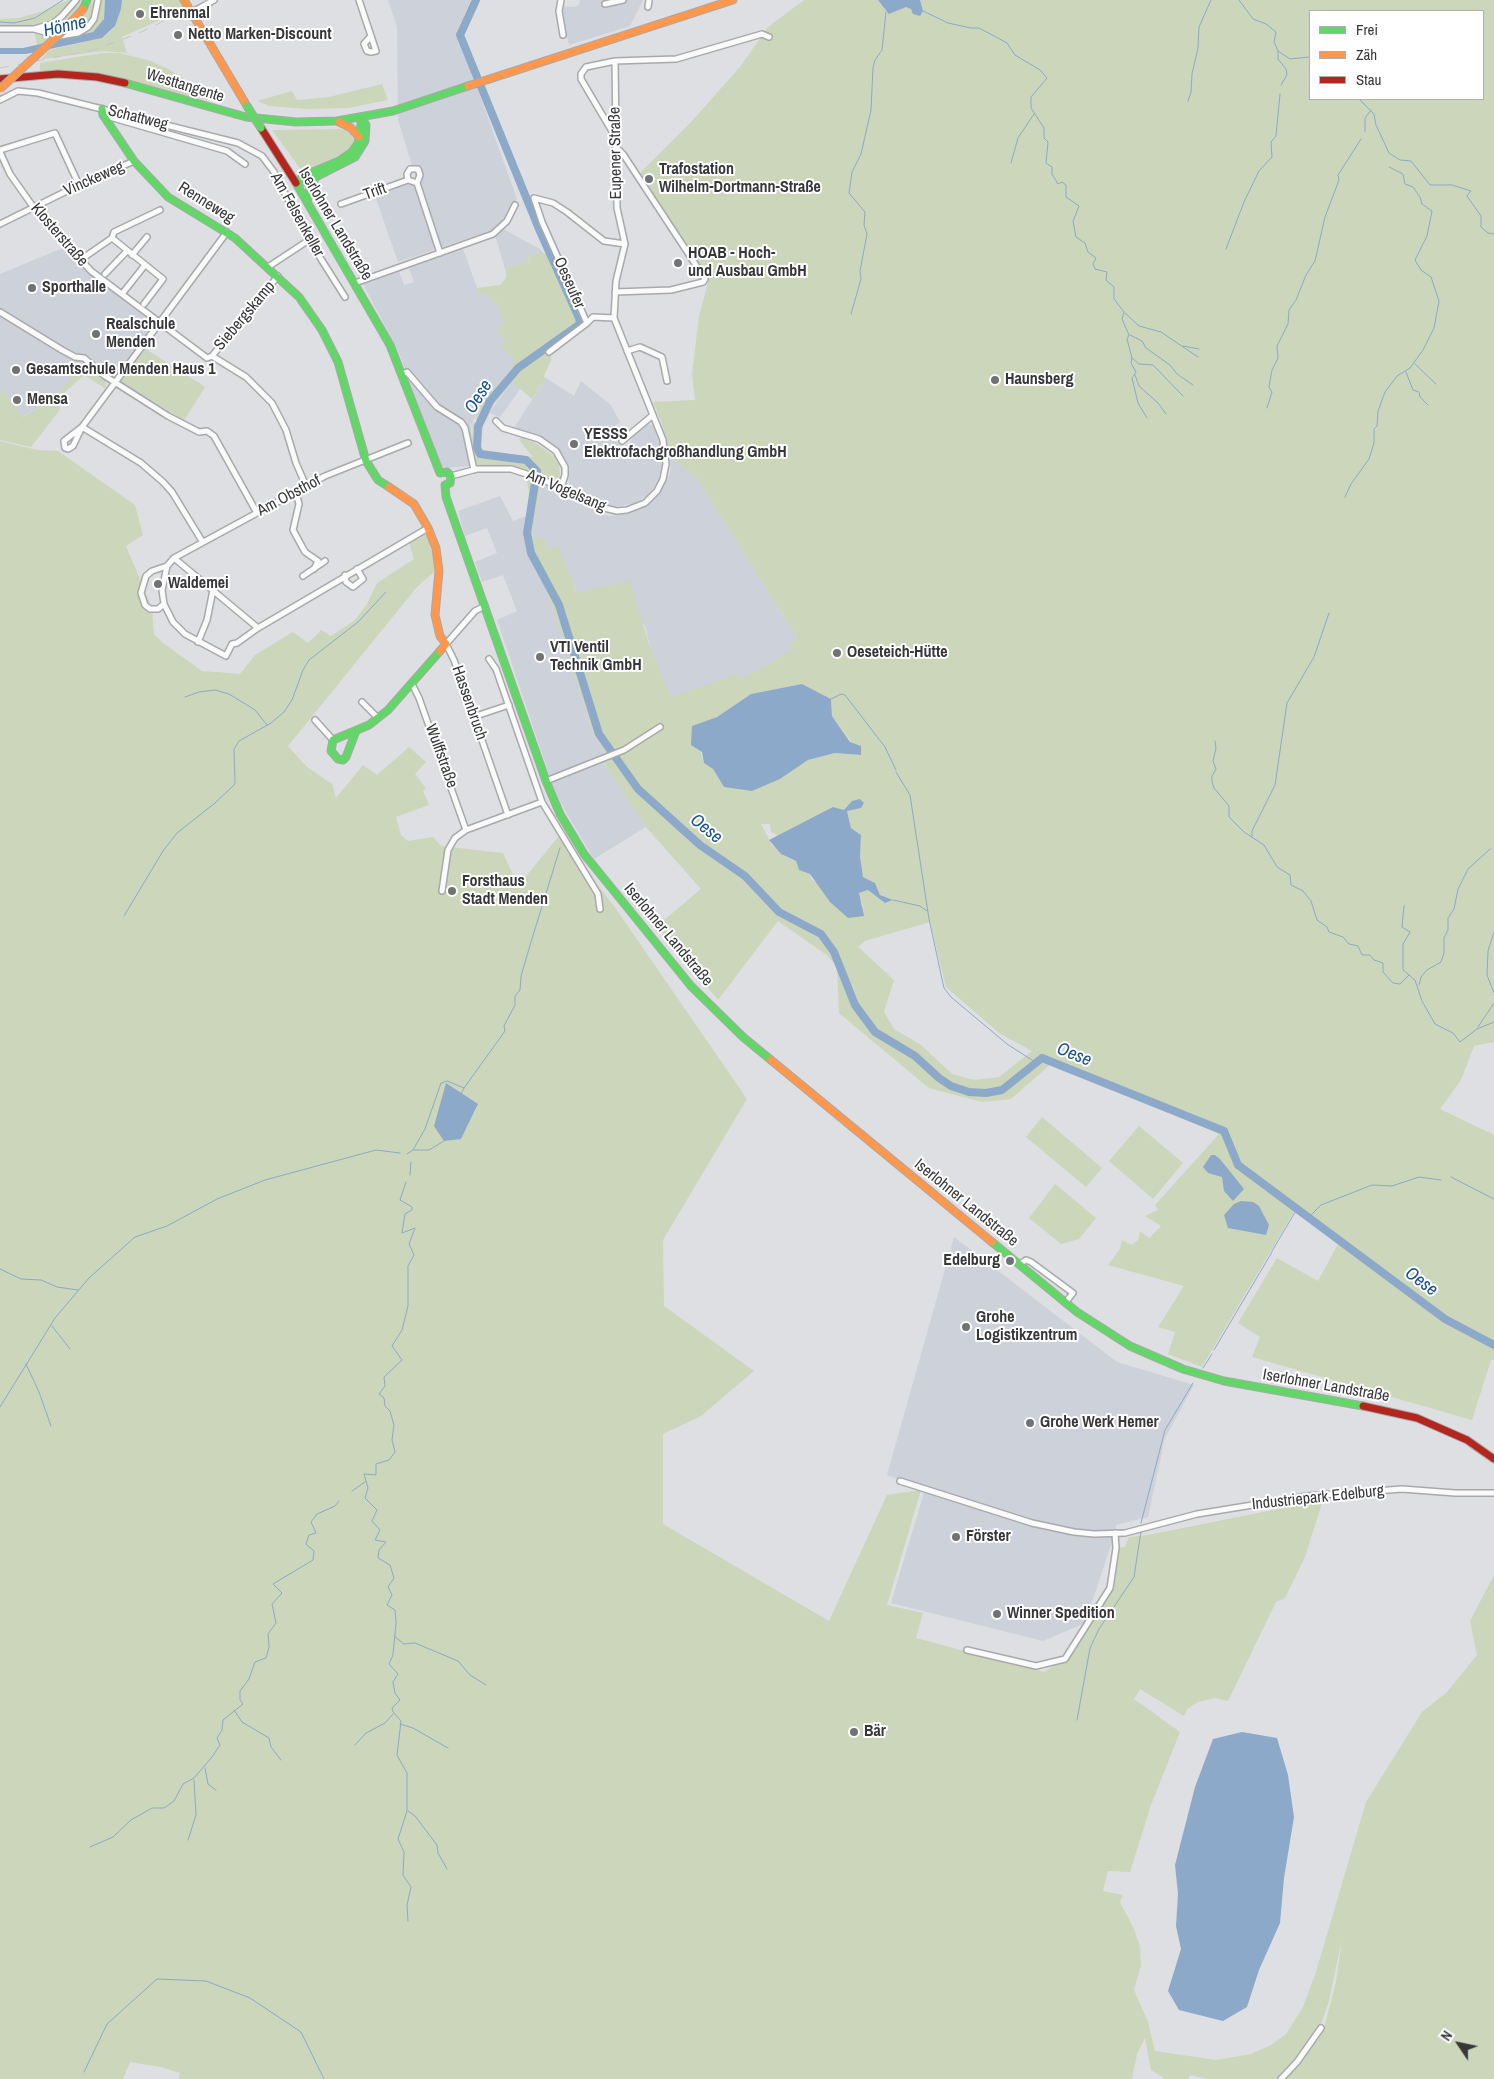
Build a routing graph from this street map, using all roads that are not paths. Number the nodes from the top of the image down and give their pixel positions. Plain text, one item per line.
1 (76, 0) edge
2 (88, 0) edge
3 (98, 0) edge
4 (184, 0) edge
5 (214, 0) edge
6 (359, 0) edge
7 (561, 0) edge
8 (623, 0) edge
9 (644, 0) edge
10 (649, 0) edge
11 (734, 0) edge
12 (605, 4) dead end
13 (648, 7) dead end
14 (191, 13) junction
15 (56, 22) junction
16 (0, 29) edge
17 (34, 30) junction
18 (65, 36) junction
19 (371, 36) dead end
20 (563, 36) dead end
21 (770, 36) dead end
22 (615, 61) junction
23 (0, 79) edge
24 (0, 89) edge
25 (0, 100) edge
26 (102, 112) junction
27 (362, 118) junction
28 (338, 121) junction
29 (359, 137) junction
30 (616, 138) junction
31 (238, 143) joint
32 (617, 148) junction
33 (0, 151) edge
34 (134, 162) junction
35 (245, 164) dead end
36 (316, 177) junction
37 (408, 180) junction
38 (417, 182) junction
39 (296, 183) junction
40 (80, 185) junction
41 (307, 202) junction
42 (341, 204) dead end
43 (515, 205) dead end
44 (34, 208) junction
45 (160, 210) dead end
46 (0, 224) edge
47 (227, 232) junction
48 (147, 237) dead end
49 (112, 238) junction
50 (309, 240) junction
51 (625, 244) junction
52 (127, 251) junction
53 (440, 252) junction
54 (132, 255) junction
55 (86, 256) dead end
56 (145, 265) junction
57 (268, 267) junction
58 (105, 274) dead end
59 (278, 276) junction
60 (355, 283) junction
61 (615, 292) junction
62 (122, 294) junction
63 (345, 297) dead end
64 (144, 304) dead end
65 (0, 312) edge
66 (614, 318) junction
67 (159, 322) junction
68 (587, 323) junction
69 (627, 351) junction
70 (549, 352) dead end
71 (666, 352) dead end
72 (212, 356) junction
73 (662, 357) junction
74 (402, 374) junction
75 (667, 381) dead end
76 (114, 382) junction
77 (653, 416) junction
78 (496, 421) dead end
79 (622, 441) dead end
80 (408, 444) dead end
81 (366, 460) junction
82 (474, 470) junction
83 (440, 473) junction
84 (451, 476) junction
85 (444, 485) junction
86 (306, 486) junction
87 (561, 488) junction
88 (296, 492) junction
89 (257, 513) junction
90 (428, 528) junction
91 (202, 541) junction
92 (174, 558) junction
93 (325, 561) dead end
94 (167, 566) junction
95 (314, 569) junction
96 (357, 569) junction
97 (303, 576) dead end
98 (345, 576) junction
99 (213, 590) junction
100 (164, 604) junction
101 (485, 606) junction
102 (258, 628) junction
103 (198, 642) junction
104 (446, 644) junction
105 (226, 656) junction
106 (489, 659) dead end
107 (225, 662) dead end
108 (412, 684) junction
109 (362, 702) dead end
110 (509, 705) junction
111 (377, 717) junction
112 (474, 717) junction
113 (315, 720) dead end
114 (660, 727) dead end
115 (356, 731) junction
116 (333, 740) junction
117 (546, 781) junction
118 (542, 802) junction
119 (508, 815) junction
120 (466, 830) junction
121 (442, 891) dead end
122 (600, 909) dead end
123 (1020, 1264) junction
124 (1065, 1303) junction
125 (1494, 1460) edge
126 (900, 1482) dead end
127 (1494, 1493) edge
128 (1116, 1533) junction
129 (967, 1650) dead end
130 (1321, 2028) dead end
131 (1281, 2079) edge

1 - 15 street
2 - 24 main road, bridge
3 - 18 street
4 - 14 main road, Iserlohner Landstraße
5 - 14 street
6 - 19 street
7 - 20 street
8 - 12 street
9 - 10 street
10 - 13 street
11 - 27 main road, Westtangente
14 - 39 main road, Iserlohner Landstraße, bridge
15 - 17 street
15 - 18 street
16 - 17 street
17 - 18 street
21 - 22 street
22 - 30 street, Eupener Straße
22 - 30 street
23 - 28 main road, Westtangente
25 - 26 street, Schattweg
26 - 31 street, Schattweg
26 - 34 main road, Renneweg
26 - 35 street, Schattweg
27 - 28 main road, Westtangente
27 - 29 main road
27 - 36 main road
28 - 29 main road
29 - 39 main road
30 - 32 street, Eupener Straße
31 - 50 street, Am Felsenkeller
32 - 51 street, Eupener Straße
32 - 61 street
33 - 40 street
33 - 44 street, Klosterstraße
34 - 40 street, Vinckeweg
34 - 47 main road, Renneweg
36 - 39 main road
36 - 41 main road
37 - 38 street
37 - 38 street
37 - 42 street, Trift
38 - 53 street
39 - 41 main road, Iserlohner Landstraße
40 - 44 street, Vinckeweg
41 - 60 main road, Iserlohner Landstraße
43 - 53 street
44 - 46 street, Vinckeweg
44 - 62 street, Klosterstraße
45 - 49 street
47 - 57 main road, Renneweg
47 - 67 street
48 - 54 street
49 - 52 street
49 - 55 street
50 - 57 street, Siebergskamp
50 - 63 street, Am Felsenkeller
51 - 61 street
51 - 68 street, Oeseufer
52 - 54 street
52 - 58 street
53 - 60 street
54 - 56 street
56 - 62 street
56 - 64 street
57 - 59 main road, Renneweg
59 - 72 street, Siebergskamp
59 - 81 main road, Renneweg
60 - 74 main road, Iserlohner Landstraße
61 - 66 street
62 - 67 street, Klosterstraße
65 - 76 street
66 - 68 street
66 - 69 street, Am Vogelsang
67 - 72 street, Klosterstraße
67 - 76 street
68 - 70 street, Oeseufer
69 - 73 street
69 - 77 street, Am Vogelsang
71 - 73 street
72 - 86 street
73 - 75 street
74 - 82 street
74 - 83 main road, Iserlohner Landstraße
76 - 89 street
76 - 91 street
77 - 79 street
77 - 87 street, Am Vogelsang
78 - 87 street
80 - 81 street, Am Obsthof
81 - 86 street, Am Obsthof
81 - 90 main road, Renneweg
82 - 84 street, Am Vogelsang
82 - 87 street, Am Vogelsang
83 - 84 main road
83 - 85 main road
84 - 85 main road
85 - 101 main road, Iserlohner Landstraße
86 - 88 street, Am Obsthof
88 - 89 street, Am Obsthof
88 - 95 street
89 - 91 street, Am Obsthof
90 - 96 street
90 - 104 main road, Renneweg
91 - 92 street, Am Obsthof
92 - 94 street
92 - 99 street
93 - 95 street
94 - 100 street
94 - 100 street
95 - 97 street
96 - 98 street
96 - 98 street
98 - 102 street
99 - 102 street
99 - 103 street
100 - 103 street
101 - 104 street
101 - 117 main road, Iserlohner Landstraße
102 - 105 street
103 - 105 street
104 - 108 main road
104 - 112 street, Hassenbruch
105 - 107 street
106 - 110 street, Iserlohner Landstraße
108 - 111 main road
108 - 120 street, Wulffstraße
109 - 111 street
110 - 112 street
110 - 118 street, Iserlohner Landstraße
111 - 115 main road
112 - 119 street, Hassenbruch
113 - 116 street
114 - 117 street
115 - 116 main road
115 - 116 main road
117 - 123 main road, Iserlohner Landstraße
118 - 119 street
118 - 122 street, Iserlohner Landstraße
119 - 120 street
120 - 121 street
123 - 124 main road, Iserlohner Landstraße
123 - 124 street
124 - 125 main road, Iserlohner Landstraße
126 - 128 street, Industriepark Edelburg
127 - 128 street, Industriepark Edelburg
128 - 129 street
130 - 131 street

